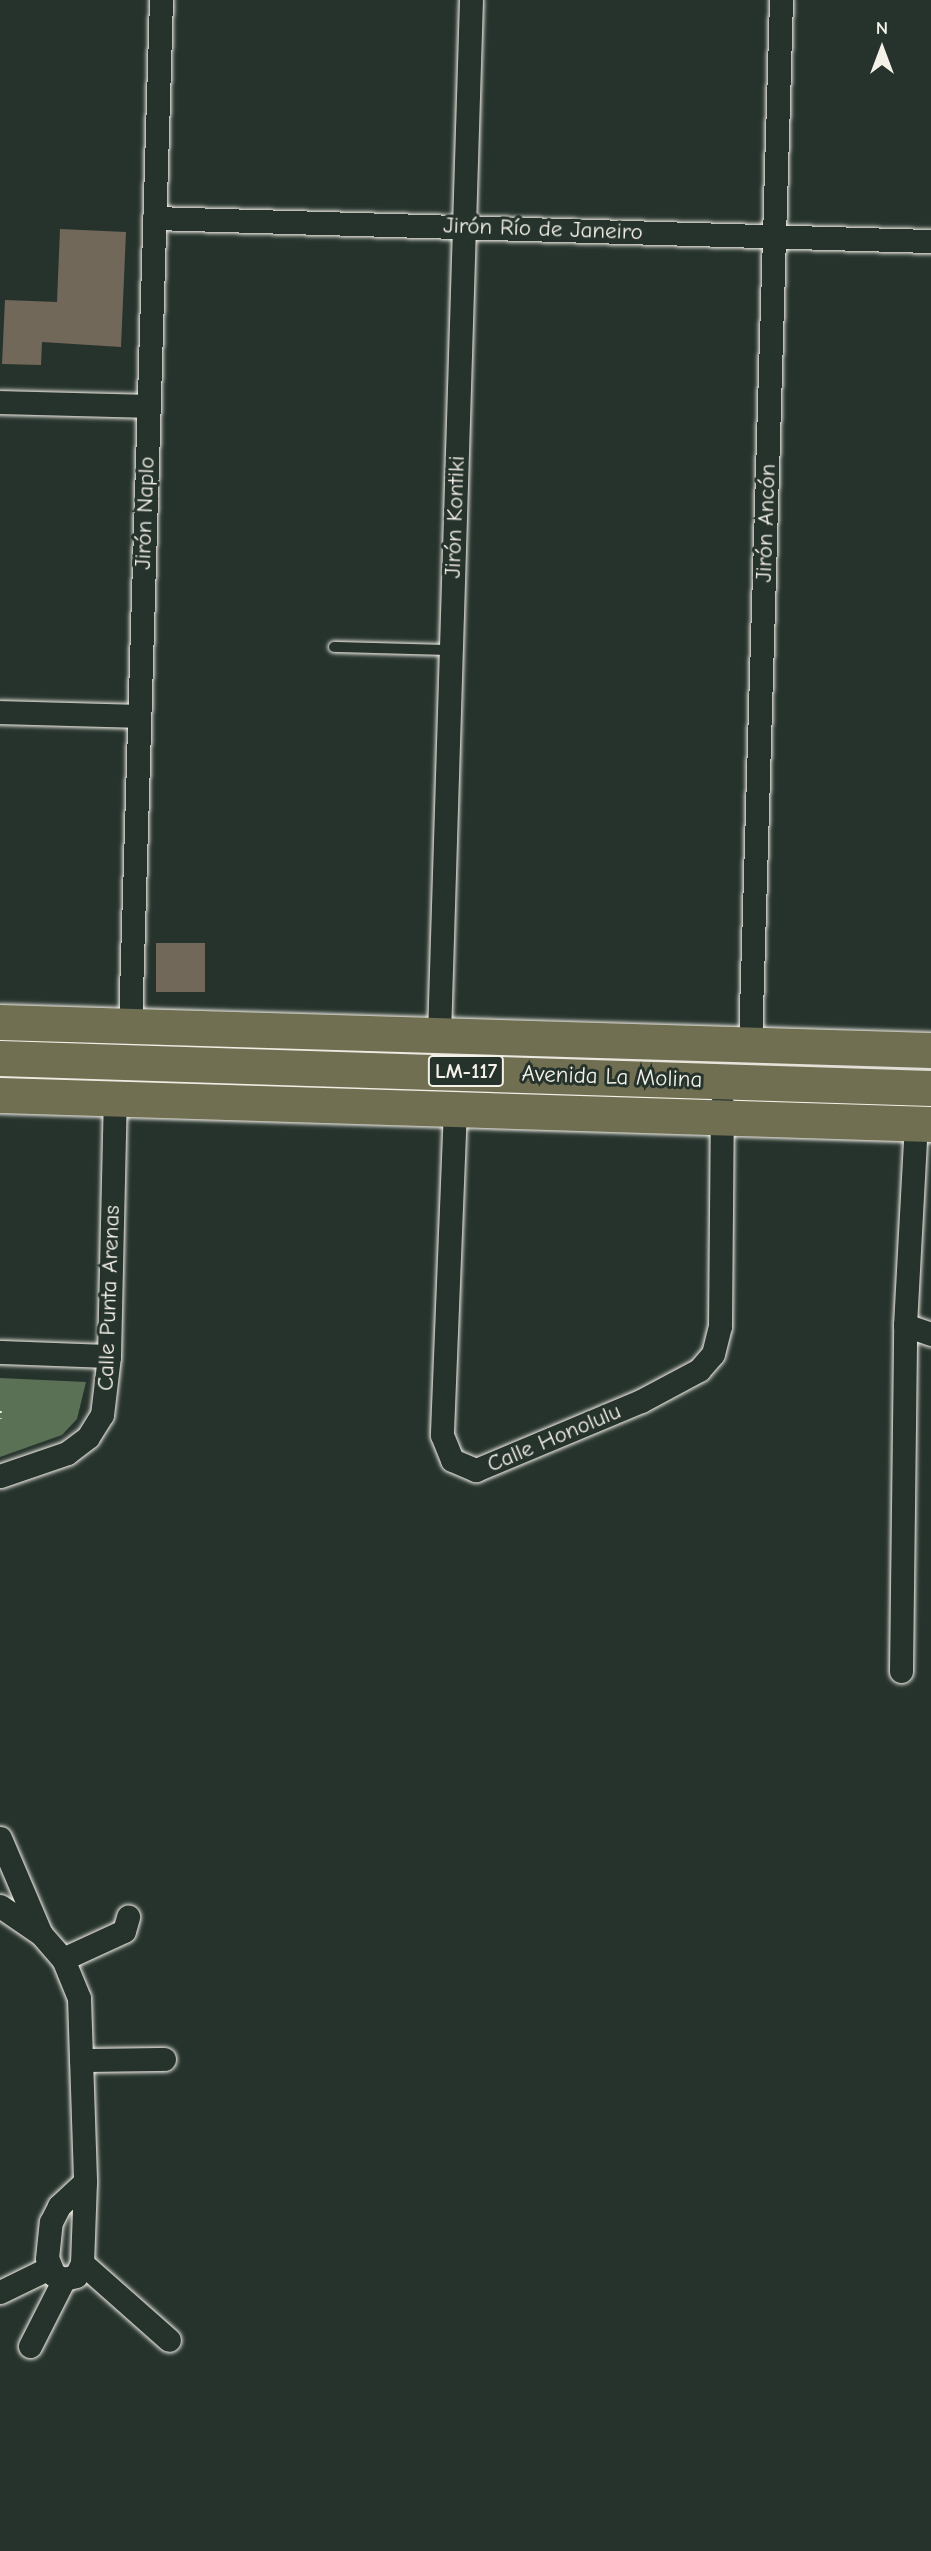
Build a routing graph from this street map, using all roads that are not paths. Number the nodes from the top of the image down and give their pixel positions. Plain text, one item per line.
1 (161, 0) edge
2 (471, 0) edge
3 (781, 0) edge
4 (154, 218) junction
5 (464, 227) junction
6 (774, 236) junction
7 (931, 241) edge
8 (0, 401) edge
9 (149, 406) junction
10 (334, 646) dead end
11 (451, 650) junction
12 (0, 712) edge
13 (139, 716) junction
14 (0, 1022) edge
15 (130, 1026) junction
16 (439, 1035) junction
17 (750, 1045) junction
18 (931, 1050) edge
19 (0, 1058) edge
20 (722, 1081) junction
21 (931, 1088) edge
22 (0, 1095) edge
23 (115, 1099) junction
24 (722, 1116) junction
25 (455, 1122) junction
26 (924, 1123) edge
27 (905, 1325) junction
28 (931, 1334) edge
29 (0, 1352) edge
30 (109, 1356) junction
31 (0, 1476) edge
32 (901, 1671) dead end
33 (0, 1838) edge
34 (0, 1906) edge
35 (128, 1917) dead end
36 (41, 1934) junction
37 (63, 1959) junction
38 (164, 2059) dead end
39 (81, 2060) junction
40 (85, 2182) junction
41 (82, 2263) junction
42 (57, 2274) junction
43 (0, 2292) edge
44 (169, 2340) dead end
45 (30, 2346) dead end

1 - 4 street, Jirón Naplo
2 - 5 street, Jirón Kontiki
3 - 6 street, Jirón Ancón
4 - 5 street, Jirón Río de Janeiro
4 - 9 street, Jirón Naplo
5 - 6 street, Jirón Río de Janeiro
5 - 11 street, Jirón Kontiki
6 - 7 street, Jirón Río de Janeiro
6 - 17 street, Jirón Ancón
8 - 9 street
9 - 13 street, Jirón Naplo
10 - 11 lane
11 - 16 street, Jirón Kontiki
12 - 13 street
13 - 15 street, Jirón Naplo
14 - 15 main road, Avenida La Molina / LM-117
15 - 16 main road, Avenida La Molina / LM-117
16 - 17 main road, Avenida La Molina / LM-117
17 - 18 main road, Avenida La Molina / LM-117
19 - 20 main road, Avenida La Molina / LM-117
20 - 21 main road, Avenida La Molina / LM-117
20 - 24 street, Calle Honolulu
22 - 23 main road, Avenida La Molina / LM-117
23 - 25 main road, Avenida La Molina / LM-117
23 - 30 street, Calle Punta Arenas
24 - 25 main road, Avenida La Molina / LM-117
24 - 25 street, Calle Honolulu
24 - 26 main road, Avenida La Molina / LM-117
26 - 27 street
27 - 28 street
27 - 32 street
29 - 30 street
30 - 31 street, Calle Punta Arenas
33 - 36 street
34 - 36 street
35 - 37 street
36 - 37 street
37 - 39 street
38 - 39 street
39 - 40 street
40 - 41 street
40 - 42 street
41 - 42 street
41 - 44 street
42 - 43 street
42 - 45 street

